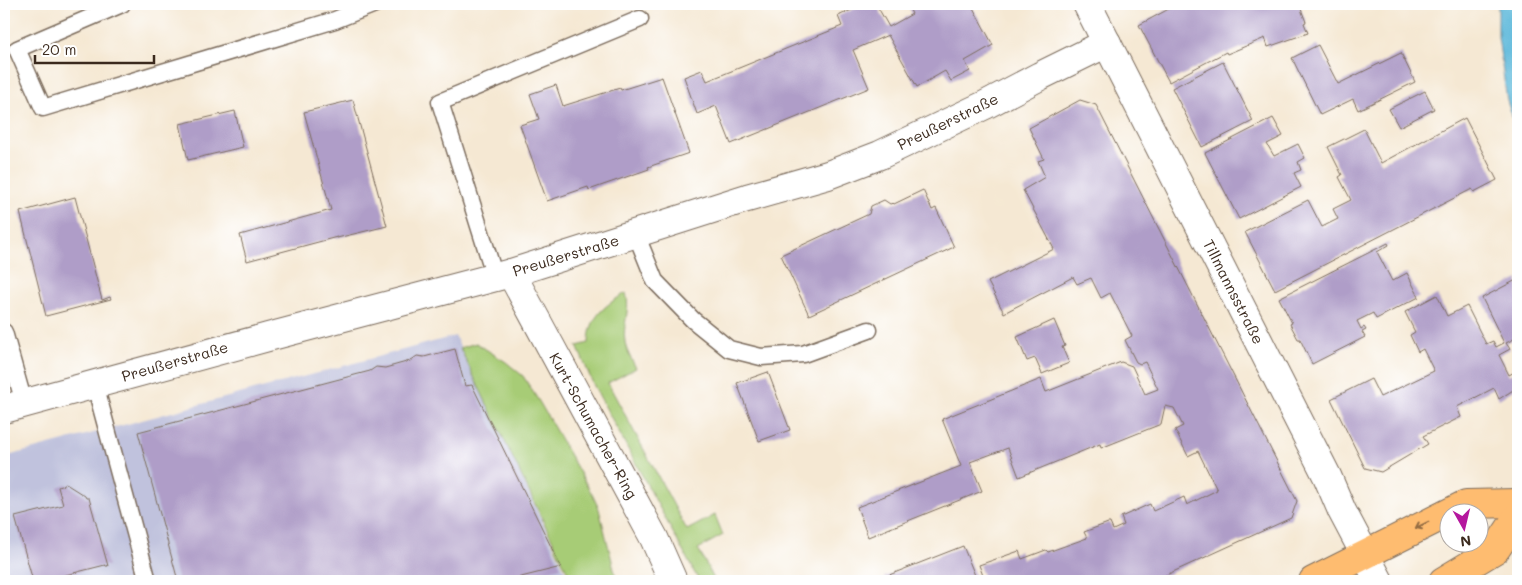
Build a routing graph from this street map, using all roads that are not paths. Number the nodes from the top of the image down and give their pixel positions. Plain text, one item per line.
1 (122, 4) edge
2 (375, 4) edge
3 (1087, 4) edge
4 (640, 20) dead end
5 (1107, 43) junction
6 (636, 234) junction
7 (503, 275) junction
8 (869, 330) dead end
9 (4, 332) edge
10 (95, 385) junction
11 (14, 406) edge
12 (1518, 503) edge
13 (1518, 516) edge
14 (1365, 554) junction
15 (148, 581) edge
16 (673, 581) edge
17 (1313, 581) edge
18 (1379, 581) edge
19 (1443, 581) edge

1 - 2 lane
3 - 5 street, Tillmannsstraße
4 - 7 lane
5 - 6 street, Preußerstraße
5 - 14 street, Tillmannsstraße
6 - 7 street, Preußerstraße
6 - 8 lane
7 - 10 street, Preußerstraße
7 - 16 street, Kurt-Schumacher-Ring
9 - 11 lane
10 - 11 street, Preußerstraße
10 - 15 lane
12 -> 14 main road
13 - 19 main road
14 - 17 main road
14 - 18 street, Tillmannsstraße

